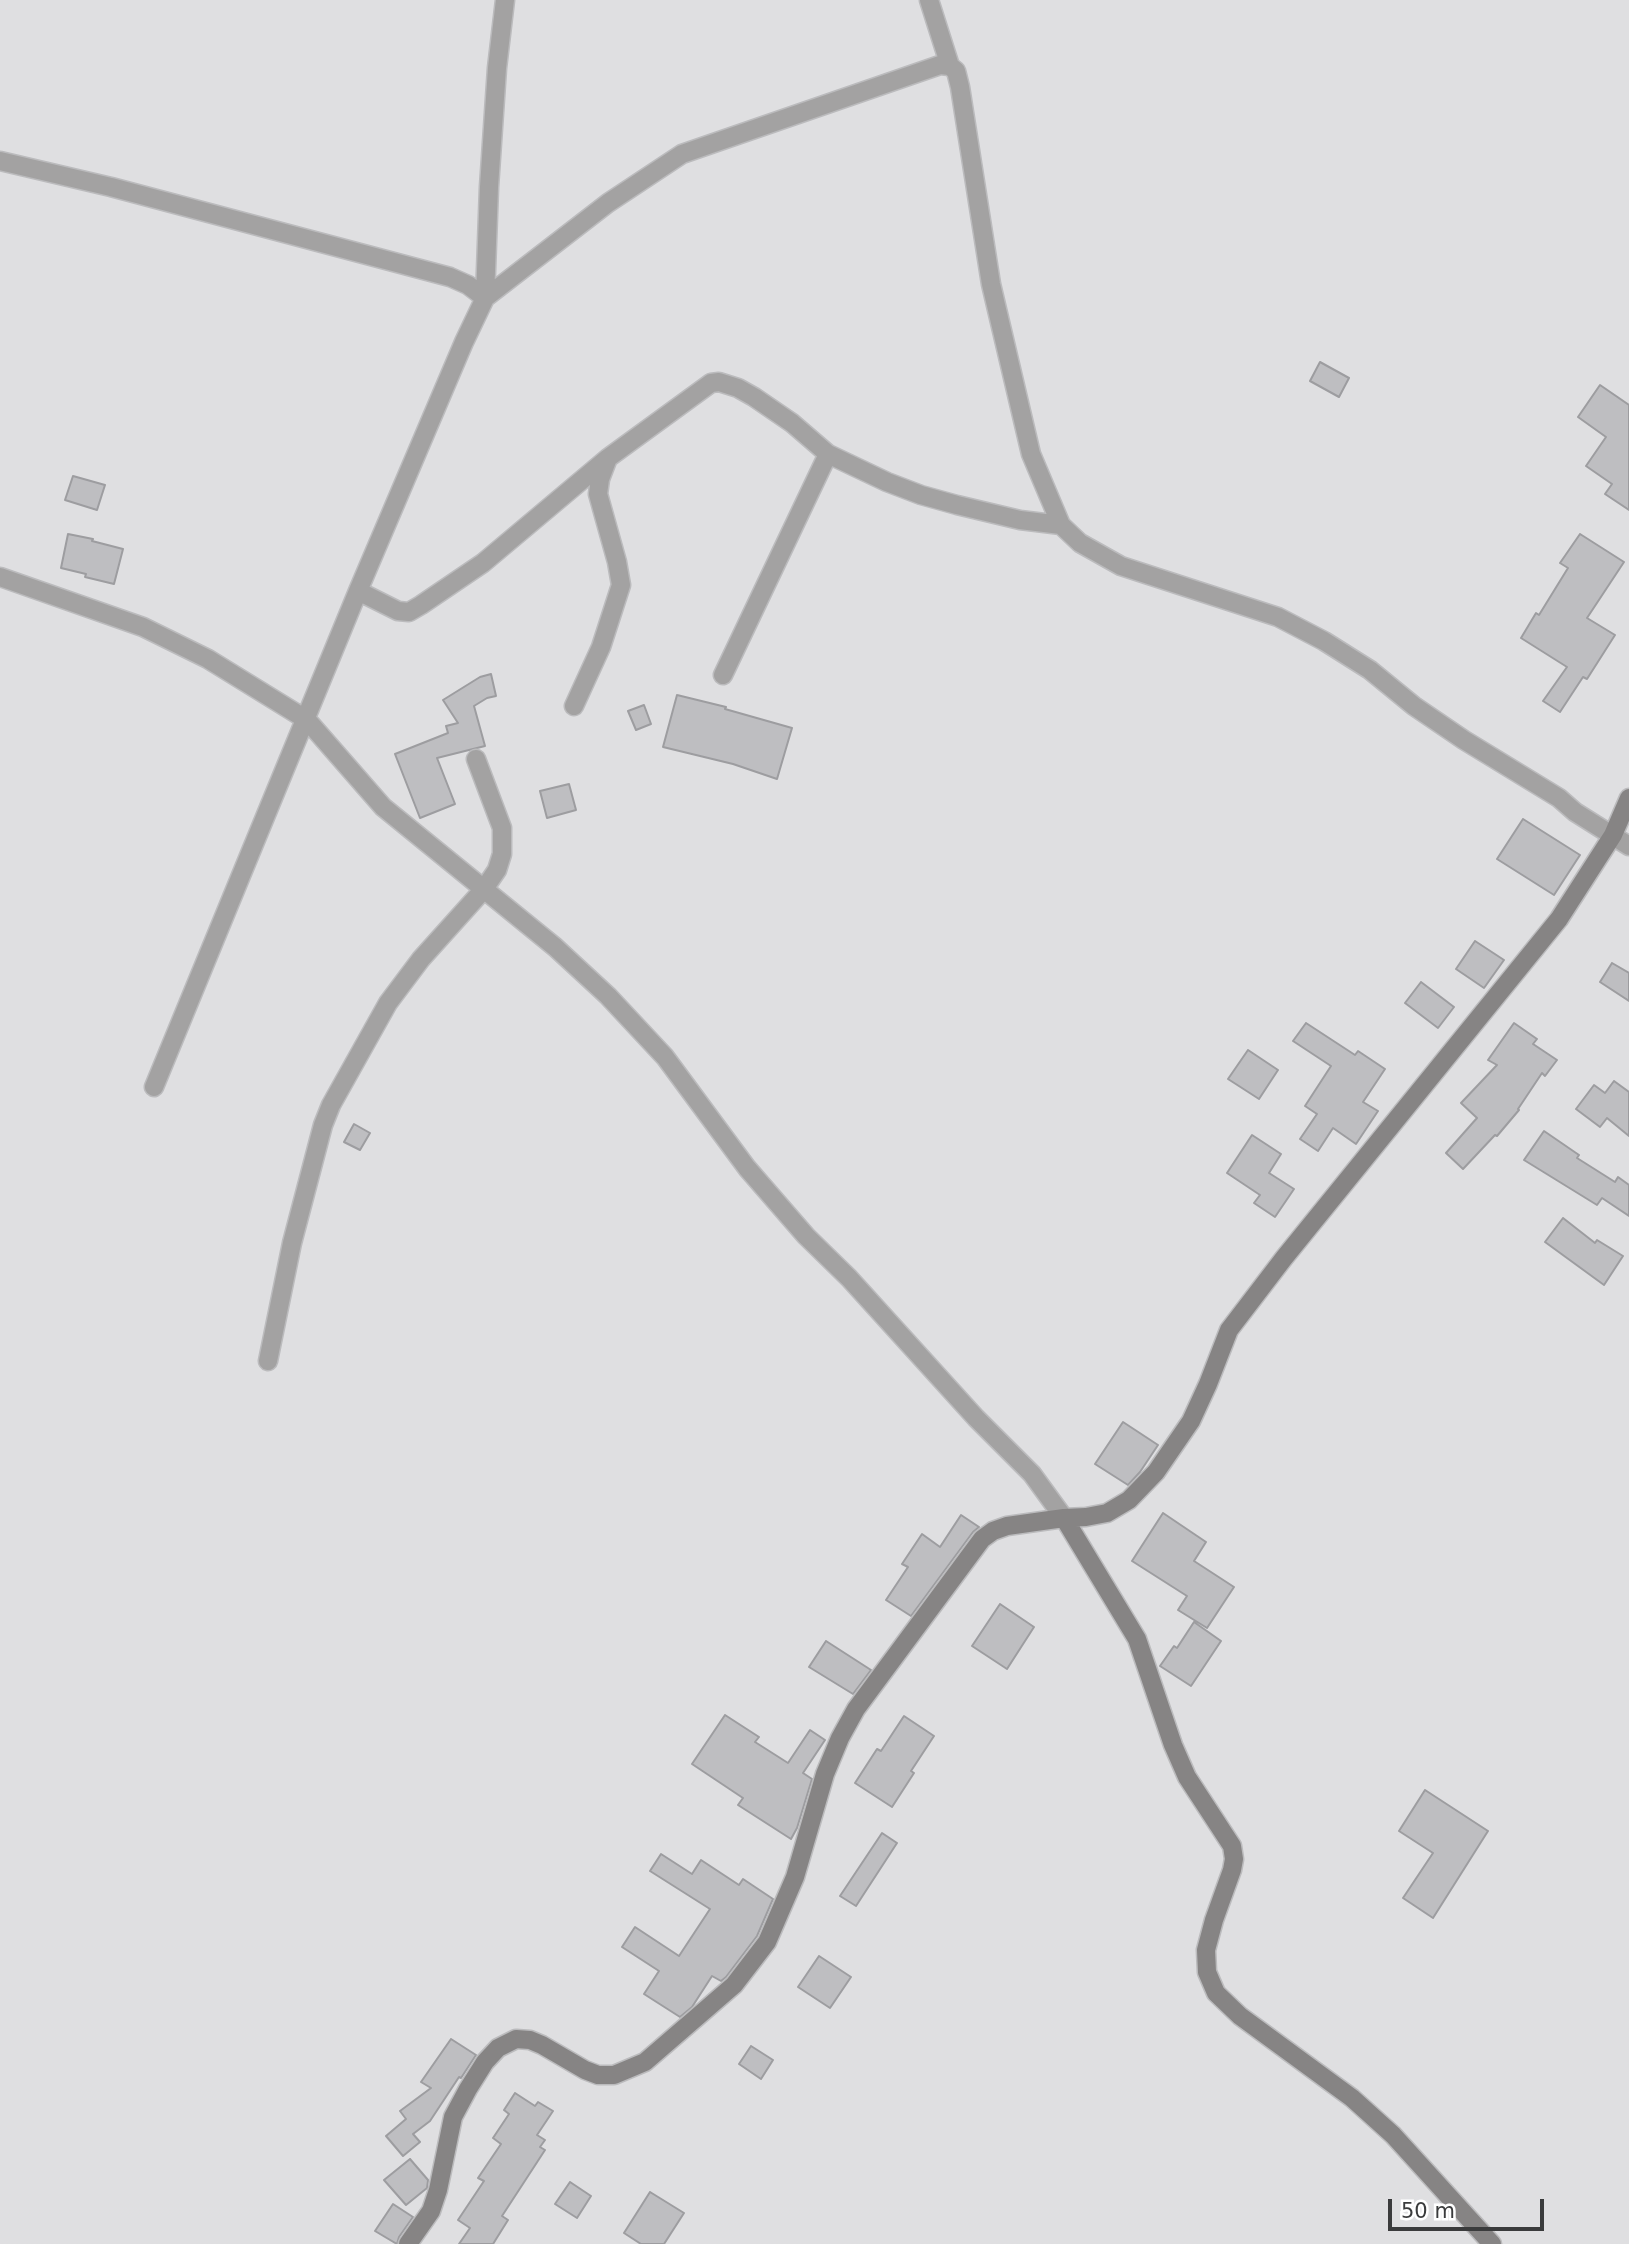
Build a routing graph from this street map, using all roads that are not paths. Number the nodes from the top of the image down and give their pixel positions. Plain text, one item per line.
1 (505, 0) edge
2 (929, 0) edge
3 (950, 66) junction
4 (0, 161) edge
5 (485, 298) junction
6 (828, 453) junction
7 (608, 458) junction
8 (1061, 525) junction
9 (0, 577) edge
10 (358, 591) junction
11 (723, 676) dead end
12 (574, 706) dead end
13 (307, 720) junction
14 (476, 759) dead end
15 (1629, 798) edge
16 (1613, 835) junction
17 (1629, 846) edge
18 (484, 889) junction
19 (154, 1087) dead end
20 (268, 1361) dead end
21 (1065, 1518) junction
22 (408, 2244) edge
23 (1492, 2244) edge

1 - 5 street
2 - 3 street
3 - 5 street
3 - 8 street
4 - 5 street
5 - 10 street
6 - 7 street
6 - 8 street
6 - 11 street
7 - 10 street
7 - 12 street
8 - 16 street
9 - 13 street
10 - 13 street
13 - 18 street
13 - 19 street
14 - 18 street
15 - 16 street
16 - 17 street
16 - 21 street
18 - 20 street
18 - 21 street
21 - 22 street
21 - 23 street

